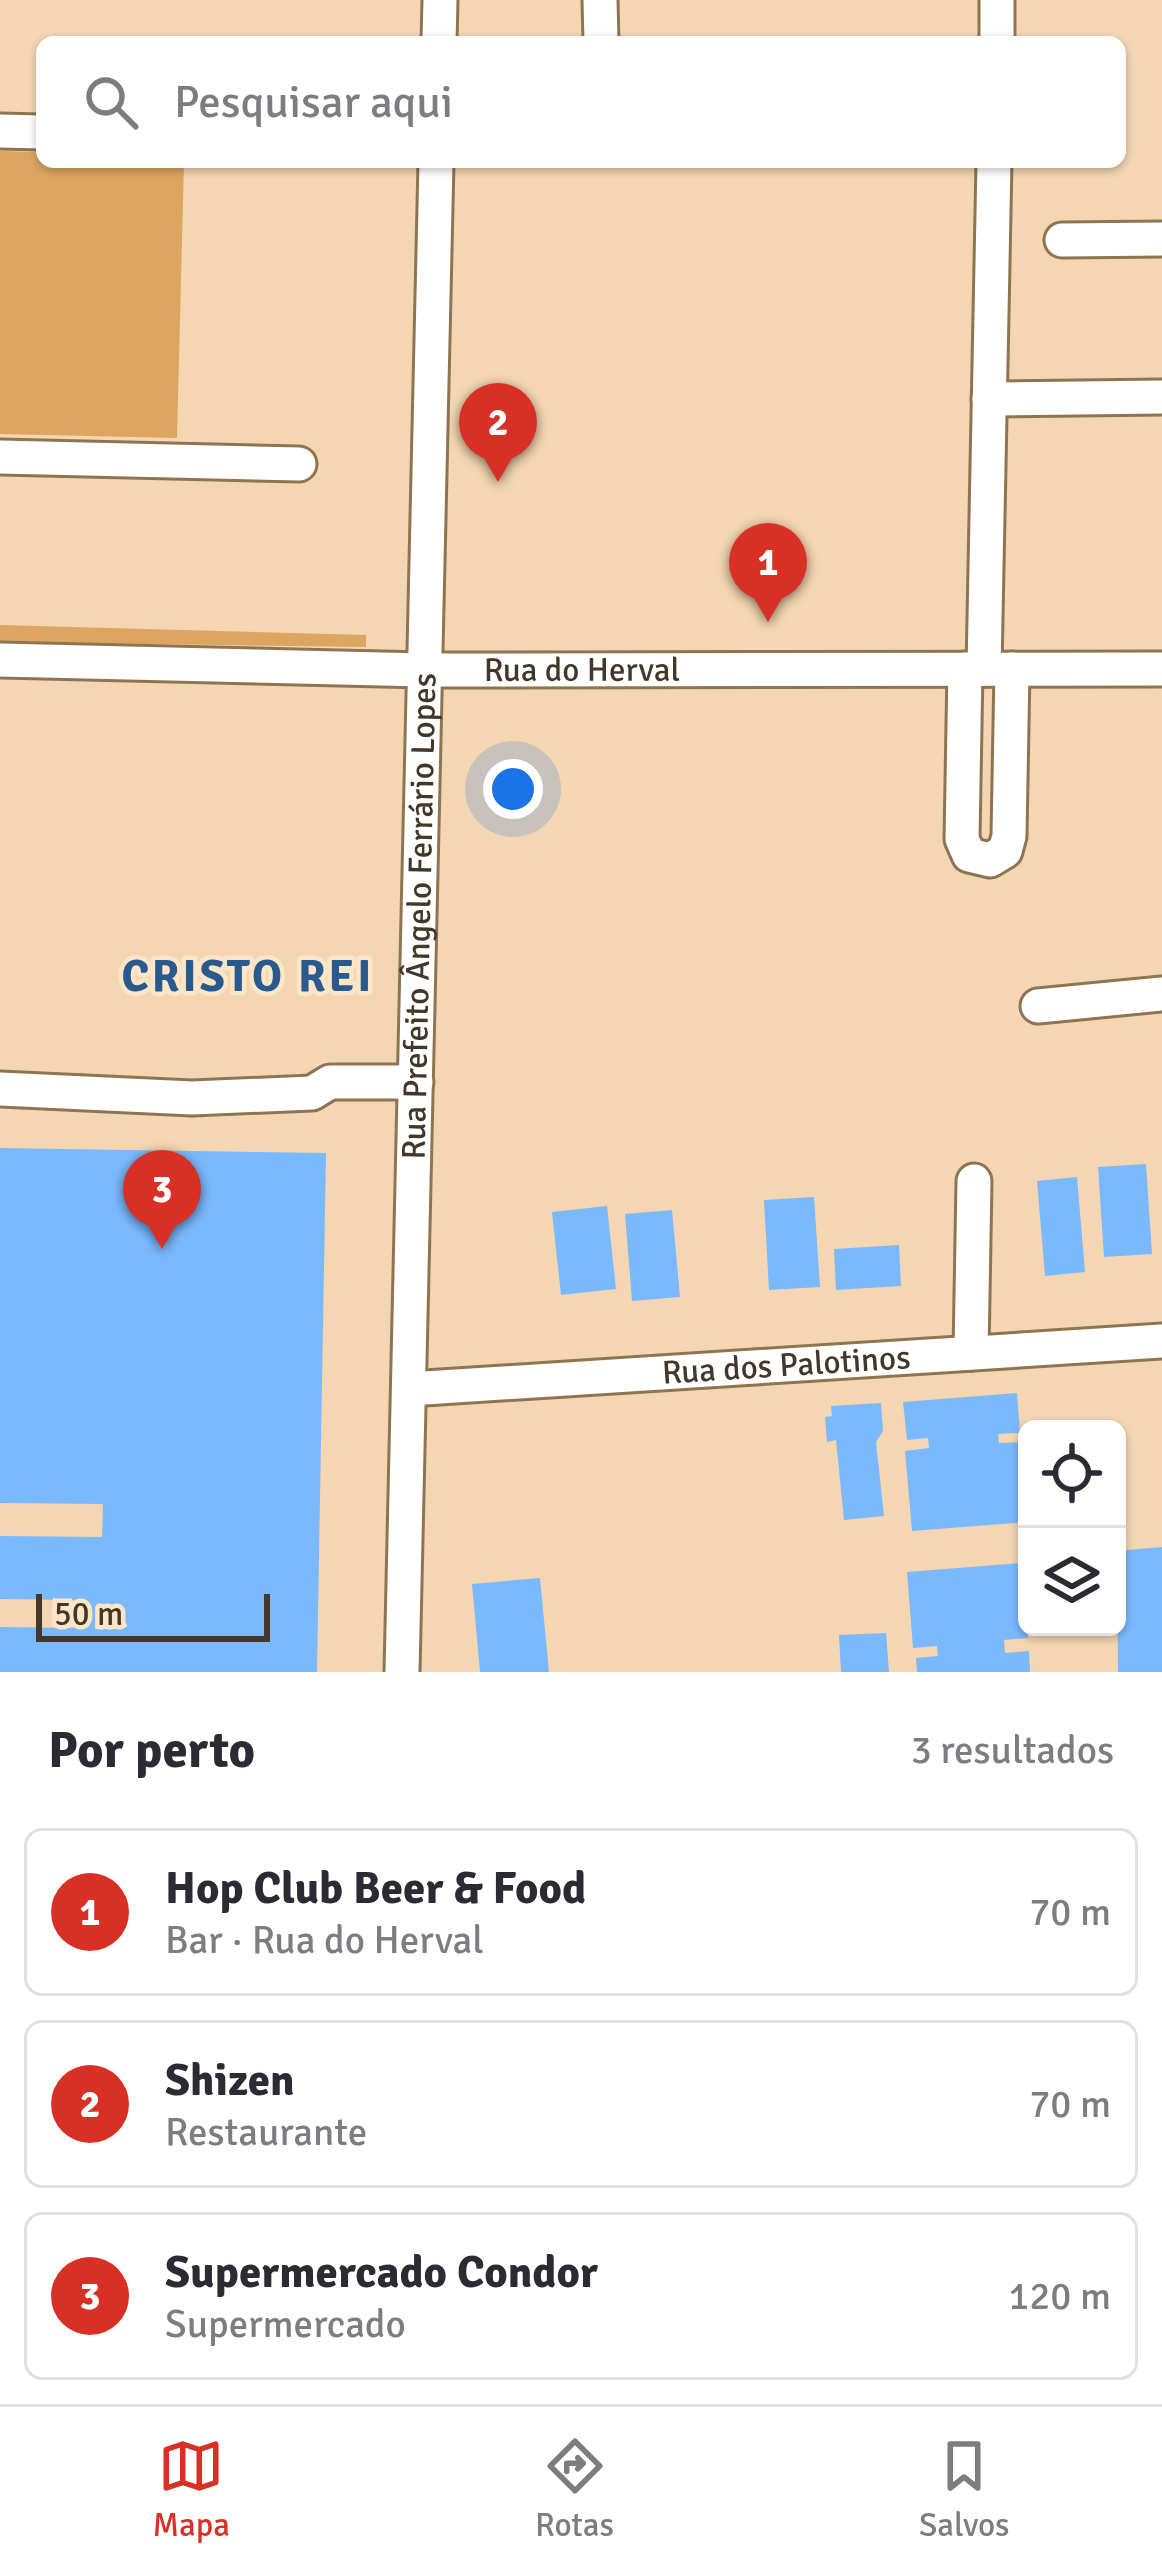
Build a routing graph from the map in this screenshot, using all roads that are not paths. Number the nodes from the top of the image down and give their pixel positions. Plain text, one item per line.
1 (440, 0) edge
2 (600, 0) edge
3 (997, 0) edge
4 (439, 36) edge
5 (601, 36) edge
6 (997, 36) edge
7 (0, 130) edge
8 (36, 132) edge
9 (436, 168) edge
10 (994, 168) edge
11 (1162, 239) edge
12 (1062, 240) dead end
13 (1162, 397) edge
14 (989, 399) junction
15 (0, 457) edge
16 (298, 464) dead end
17 (0, 660) edge
18 (987, 669) junction
19 (1162, 669) edge
20 (425, 670) junction
21 (1162, 994) edge
22 (1038, 1006) dead end
23 (0, 1089) edge
24 (416, 1091) junction
25 (974, 1181) dead end
26 (1162, 1341) edge
27 (971, 1353) junction
28 (409, 1389) junction
29 (402, 1672) edge

1 - 4 street
2 - 5 street
3 - 6 street
7 - 8 street
9 - 20 street, Rua Prefeito Ângelo Ferrário Lopes
10 - 14 street
11 - 12 street
13 - 14 street
14 - 18 street
15 - 16 street
17 - 20 street, Rua do Herval
18 - 19 street, Rua do Herval
18 - 20 street, Rua do Herval
20 - 24 street, Rua Prefeito Ângelo Ferrário Lopes
21 - 22 street
23 - 24 street
24 - 28 street, Rua Prefeito Ângelo Ferrário Lopes
25 - 27 street
26 - 27 street, Rua dos Palotinos
27 - 28 street, Rua dos Palotinos
28 - 29 street, Rua Prefeito Ângelo Ferrário Lopes

